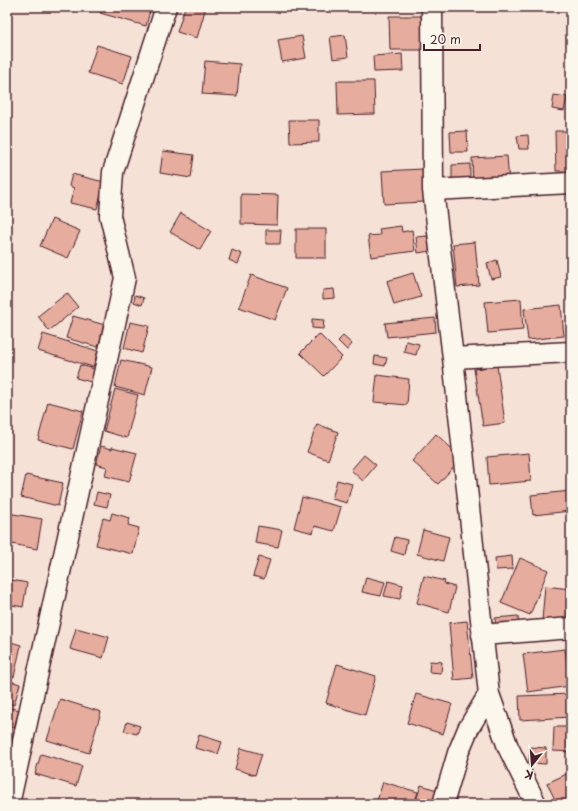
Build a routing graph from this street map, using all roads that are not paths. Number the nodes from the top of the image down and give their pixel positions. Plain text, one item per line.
1 (166, 7) edge
2 (432, 7) edge
3 (571, 182) edge
4 (433, 190) junction
5 (571, 352) edge
6 (453, 358) junction
7 (571, 628) edge
8 (482, 635) junction
9 (489, 694) junction
10 (9, 804) edge
11 (443, 804) edge
12 (536, 804) edge

1 - 10 street
2 - 4 street
3 - 4 street
4 - 6 street
5 - 6 street
6 - 8 street
7 - 8 street
8 - 9 street
9 - 11 street
9 - 12 street

